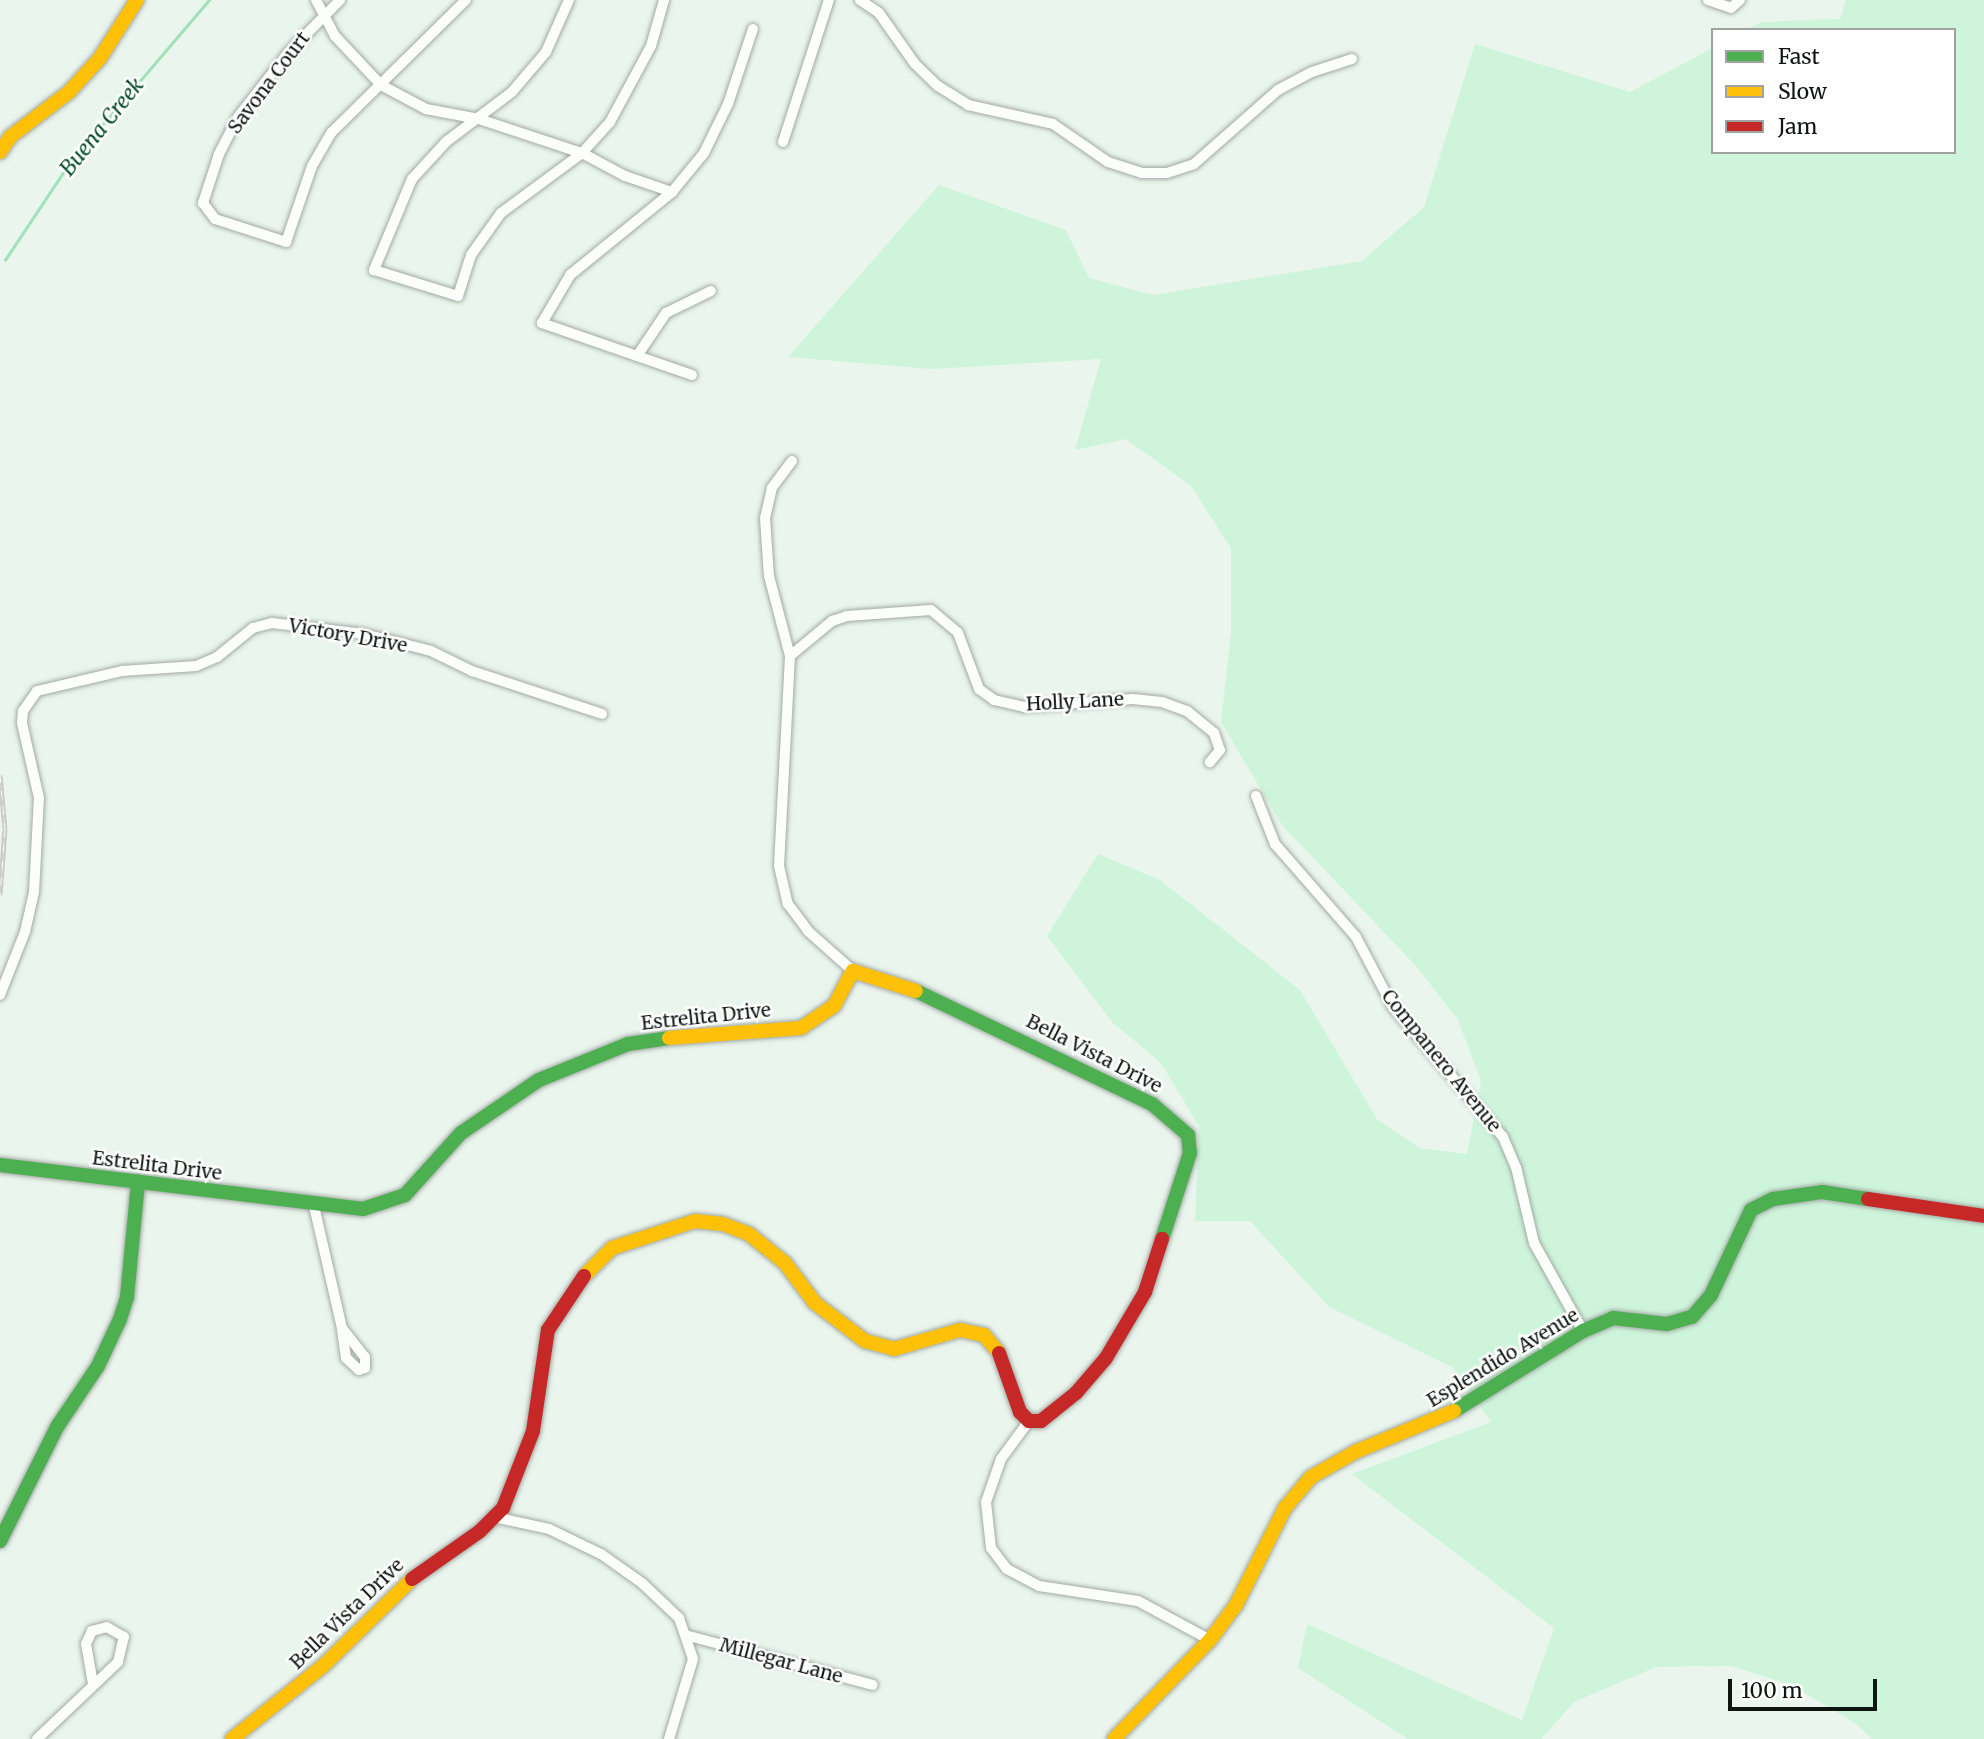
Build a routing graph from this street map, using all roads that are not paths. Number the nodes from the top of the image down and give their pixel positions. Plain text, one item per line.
1 (137, 0) edge
2 (316, 0) edge
3 (340, 0) edge
4 (466, 0) edge
5 (569, 0) edge
6 (664, 0) edge
7 (829, 0) edge
8 (860, 0) edge
9 (1708, 0) edge
10 (1738, 3) edge
11 (323, 15) junction
12 (753, 29) dead end
13 (1352, 60) dead end
14 (381, 85) junction
15 (479, 119) junction
16 (783, 142) dead end
17 (0, 152) edge
18 (582, 153) junction
19 (672, 192) junction
20 (711, 291) dead end
21 (637, 356) junction
22 (692, 374) dead end
23 (792, 461) dead end
24 (790, 656) junction
25 (602, 714) dead end
26 (1210, 762) dead end
27 (1256, 796) dead end
28 (853, 971) junction
29 (0, 995) edge
30 (0, 1165) edge
31 (138, 1182) junction
32 (314, 1206) junction
33 (1984, 1216) edge
34 (342, 1328) dead end
35 (1583, 1331) junction
36 (1029, 1421) junction
37 (494, 1517) junction
38 (3, 1531) edge
39 (688, 1636) junction
40 (1210, 1640) junction
41 (93, 1683) junction
42 (873, 1685) dead end
43 (37, 1739) edge
44 (232, 1739) edge
45 (668, 1739) edge
46 (1114, 1739) edge

1 - 17 street
2 - 11 street
3 - 11 street
4 - 14 street
5 - 15 street
6 - 18 street
7 - 16 street
8 - 13 street
9 - 10 street
11 - 14 street
11 - 14 street, Savona Court
12 - 19 street
14 - 15 street
15 - 18 street
15 - 18 street
18 - 19 street
19 - 21 street
20 - 21 street
21 - 22 street
23 - 24 street
24 - 26 street, Holly Lane
24 - 28 street
25 - 29 street, Victory Drive
27 - 35 street, Companero Avenue
28 - 32 street, Estrelita Drive
28 - 36 street, Bella Vista Drive
30 - 31 street, Estrelita Drive
31 - 32 street, Estrelita Drive
31 - 38 street
32 - 34 street
33 - 35 street, Esplendido Avenue
35 - 40 street, Esplendido Avenue
36 - 37 street, Bella Vista Drive
36 - 40 street
37 - 39 street
37 - 44 street, Bella Vista Drive
39 - 42 street, Millegar Lane
39 - 45 street
40 - 46 street, Esplendido Avenue
41 - 41 street
41 - 43 street

